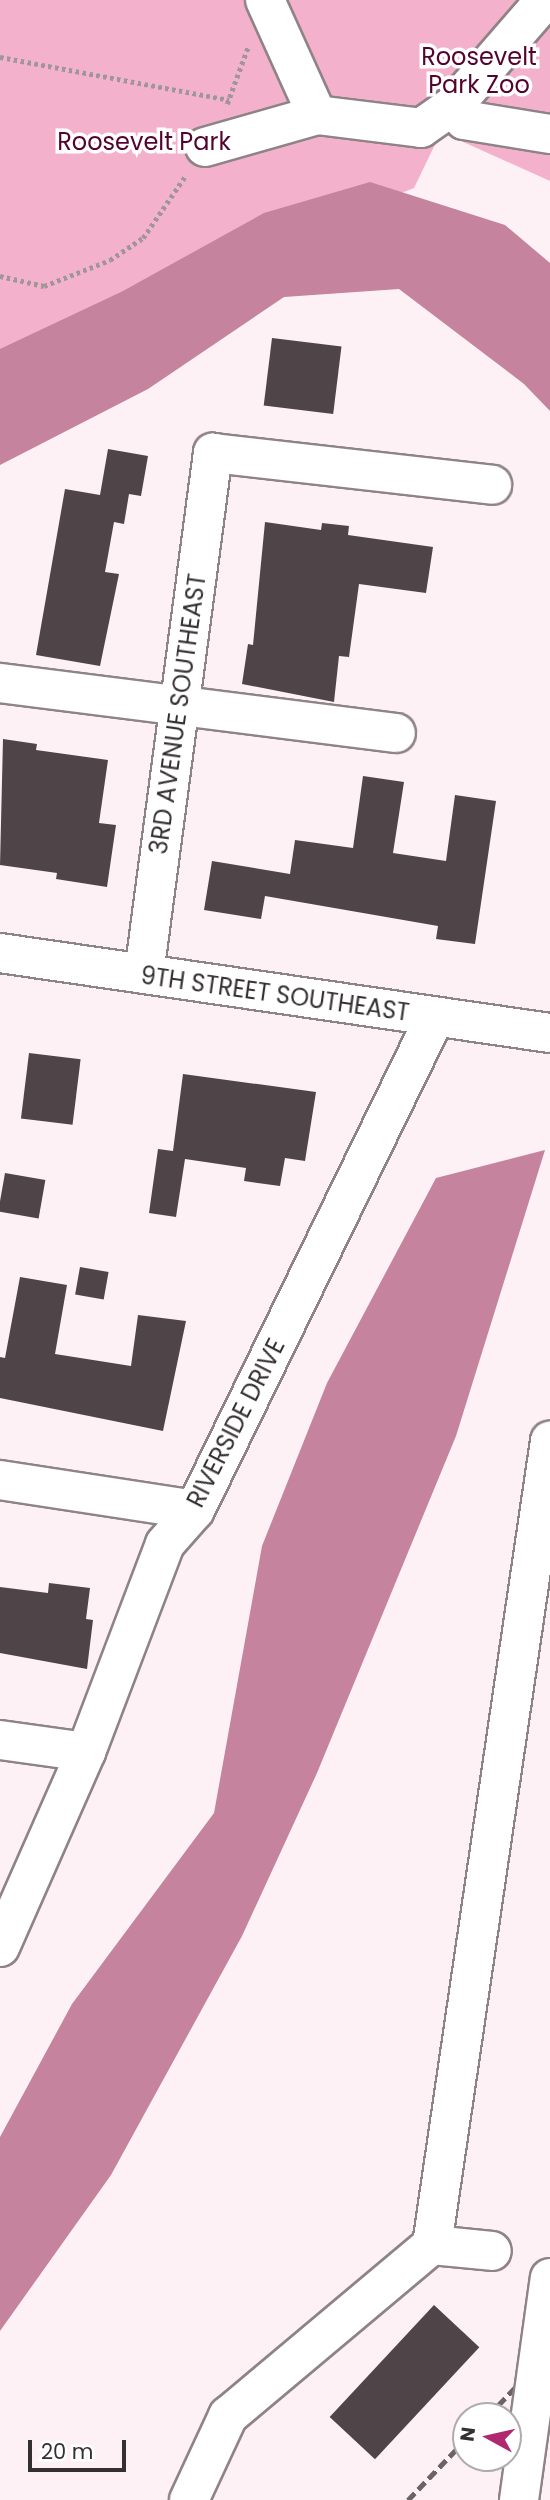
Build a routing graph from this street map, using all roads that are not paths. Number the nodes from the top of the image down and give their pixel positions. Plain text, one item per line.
1 (265, 0) edge
2 (545, 0) edge
3 (454, 105) junction
4 (317, 115) junction
5 (550, 134) edge
6 (205, 147) road end
7 (492, 485) dead end
8 (0, 683) edge
9 (180, 706) junction
10 (396, 733) dead end
11 (0, 953) edge
12 (144, 974) junction
13 (435, 1017) junction
14 (550, 1033) edge
15 (550, 1441) edge
16 (0, 1480) edge
17 (195, 1510) junction
18 (0, 1741) edge
19 (86, 1752) junction
20 (0, 1947) edge
21 (432, 2245) junction
22 (492, 2251) dead end
23 (550, 2278) edge
24 (189, 2500) edge
25 (519, 2500) edge

1 - 4 street
2 - 3 street
3 - 4 street
3 - 5 street
4 - 6 street
7 - 9 street, 3RD AVENUE SOUTHEAST
8 - 9 street
9 - 10 street
9 - 12 street, 3RD AVENUE SOUTHEAST
11 - 12 street, 9TH STREET SOUTHEAST
12 - 13 street, 9TH STREET SOUTHEAST
13 - 14 street, 9TH STREET SOUTHEAST
13 - 17 street, RIVERSIDE DRIVE
15 - 21 street
16 - 17 street
17 - 19 street, RIVERSIDE DRIVE
18 - 19 street
19 - 20 street, RIVERSIDE DRIVE
21 - 22 street
21 - 24 street
23 - 25 street, bridge

